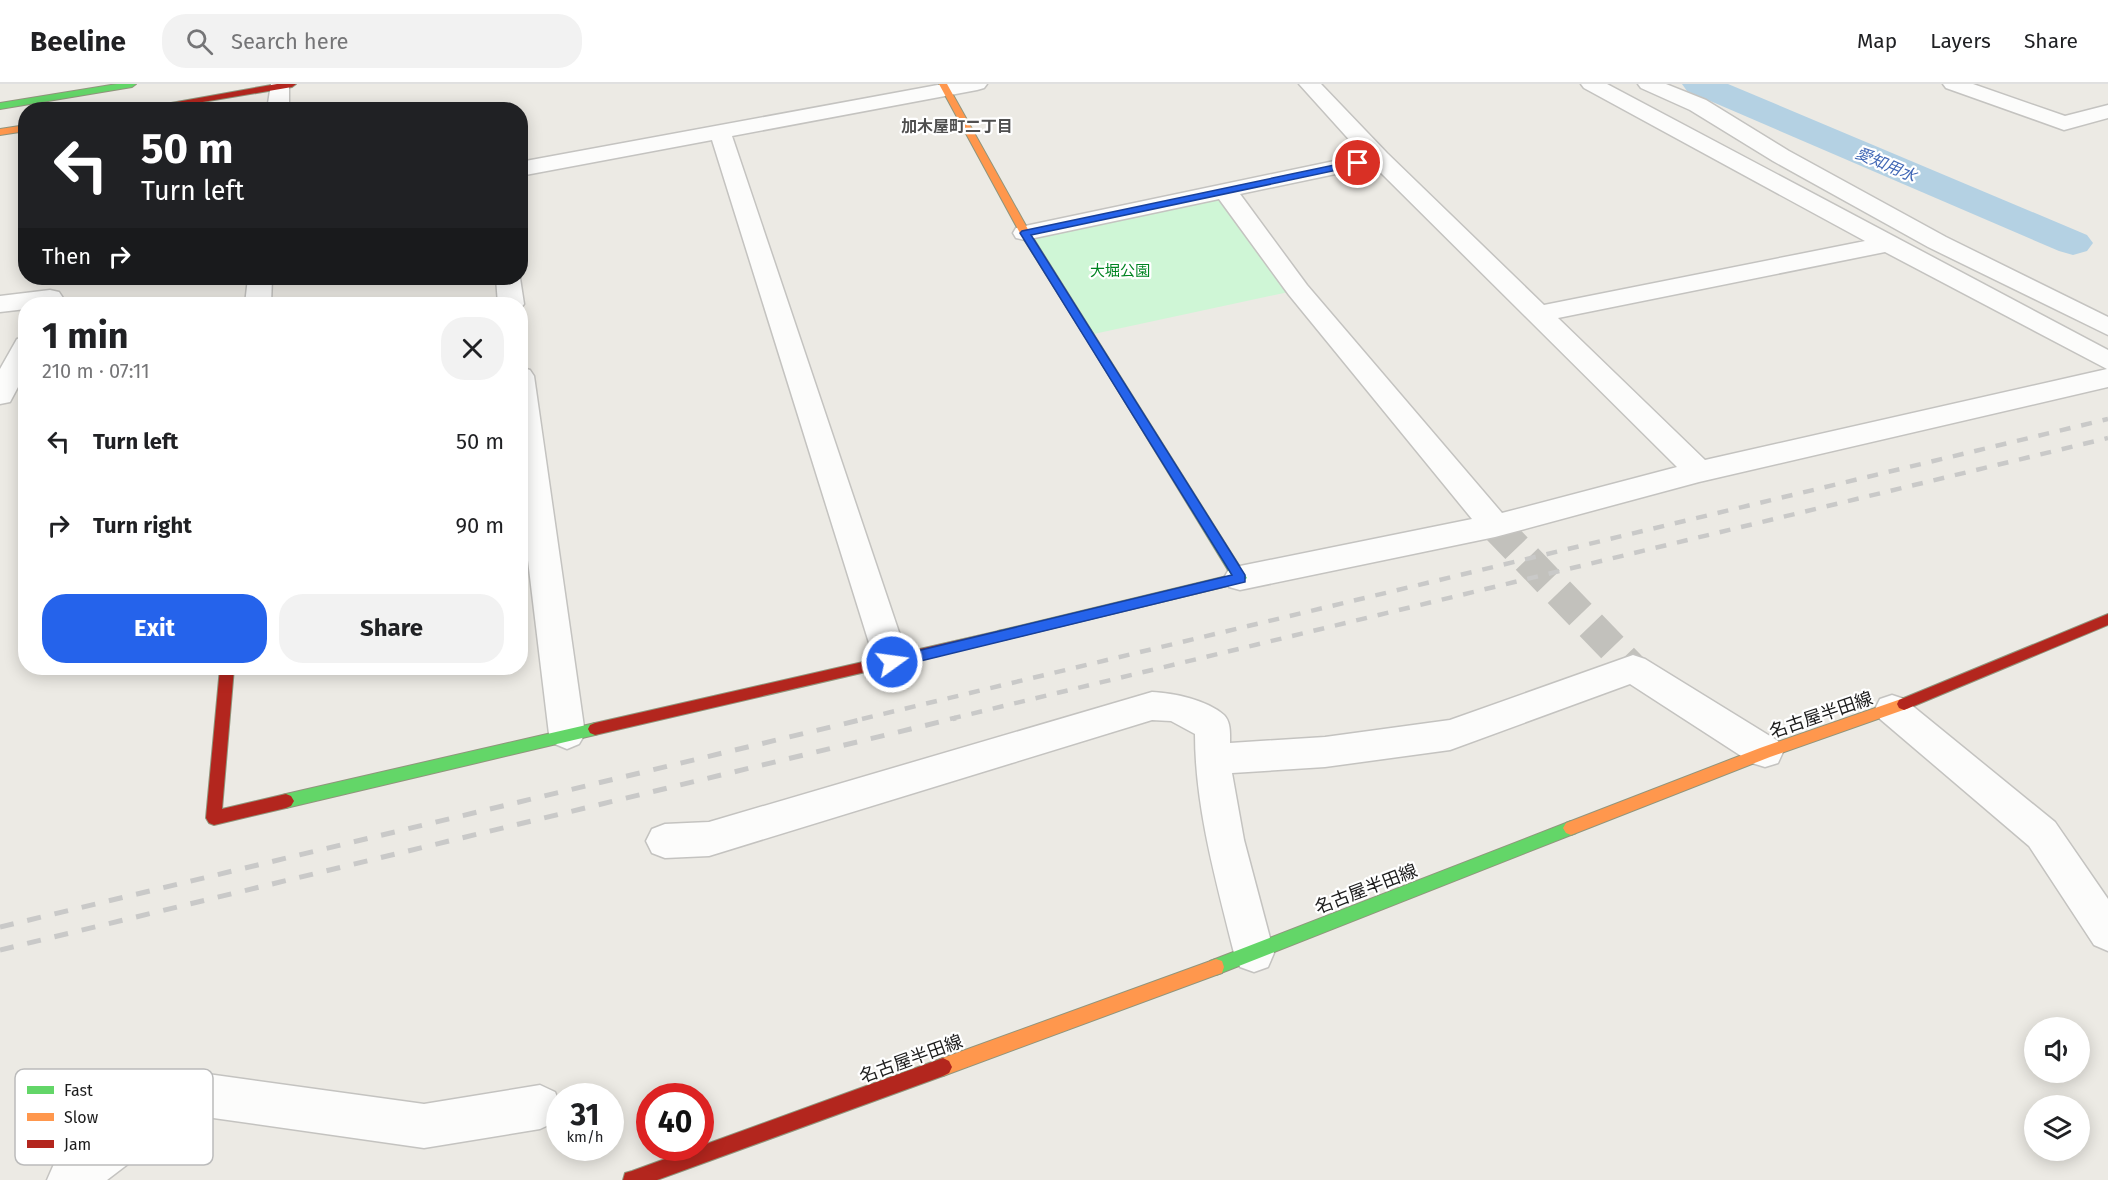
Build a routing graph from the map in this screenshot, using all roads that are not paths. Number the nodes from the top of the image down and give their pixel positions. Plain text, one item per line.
1 (132, 84) edge
2 (977, 84) edge
3 (1309, 84) edge
4 (1591, 84) edge
5 (1648, 84) edge
6 (1953, 84) edge
7 (286, 85) edge
8 (945, 87) edge
9 (24, 102) edge
10 (184, 102) edge
11 (281, 102) edge
12 (18, 103) edge
13 (0, 106) edge
14 (2106, 114) edge
15 (18, 129) edge
16 (0, 132) edge
17 (720, 132) junction
18 (1379, 158) junction
19 (528, 168) edge
20 (1226, 192) junction
21 (1025, 233) junction
22 (1886, 244) junction
23 (18, 302) edge
24 (0, 304) edge
25 (1538, 314) junction
26 (2108, 327) edge
27 (18, 360) edge
28 (2108, 361) edge
29 (2108, 378) edge
30 (0, 395) edge
31 (528, 437) edge
32 (1699, 472) junction
33 (1495, 526) junction
34 (1240, 578) junction
35 (2108, 619) edge
36 (892, 662) junction
37 (226, 675) edge
38 (1892, 710) junction
39 (567, 734) junction
40 (1765, 752) junction
41 (1211, 759) junction
42 (665, 841) dead end
43 (2108, 932) edge
44 (1254, 953) junction
45 (213, 1097) edge
46 (540, 1107) dead end
47 (90, 1165) edge
48 (70, 1180) edge
49 (632, 1180) edge

1 - 9 street
2 - 8 street
3 - 18 street
4 - 22 street
5 - 26 street
6 - 14 street
7 - 10 street
7 - 11 street
8 - 17 street
8 - 21 street
12 - 13 street
15 - 16 street
17 - 19 street
17 - 36 street
18 - 20 street
18 - 25 street
20 - 21 street
20 - 33 street
21 - 34 street
22 - 25 street
22 - 28 street
23 - 24 street
25 - 32 street
27 - 30 street
29 - 32 street
31 - 39 street
32 - 33 street
33 - 34 street
34 - 36 street
35 - 38 street, 名古屋半田線
36 - 39 street
37 - 39 street
38 - 40 street, 名古屋半田線
38 - 43 street
40 - 41 street
40 - 44 street, 名古屋半田線
41 - 42 street
41 - 44 street
44 - 49 street, 名古屋半田線
45 - 46 street
47 - 48 street

